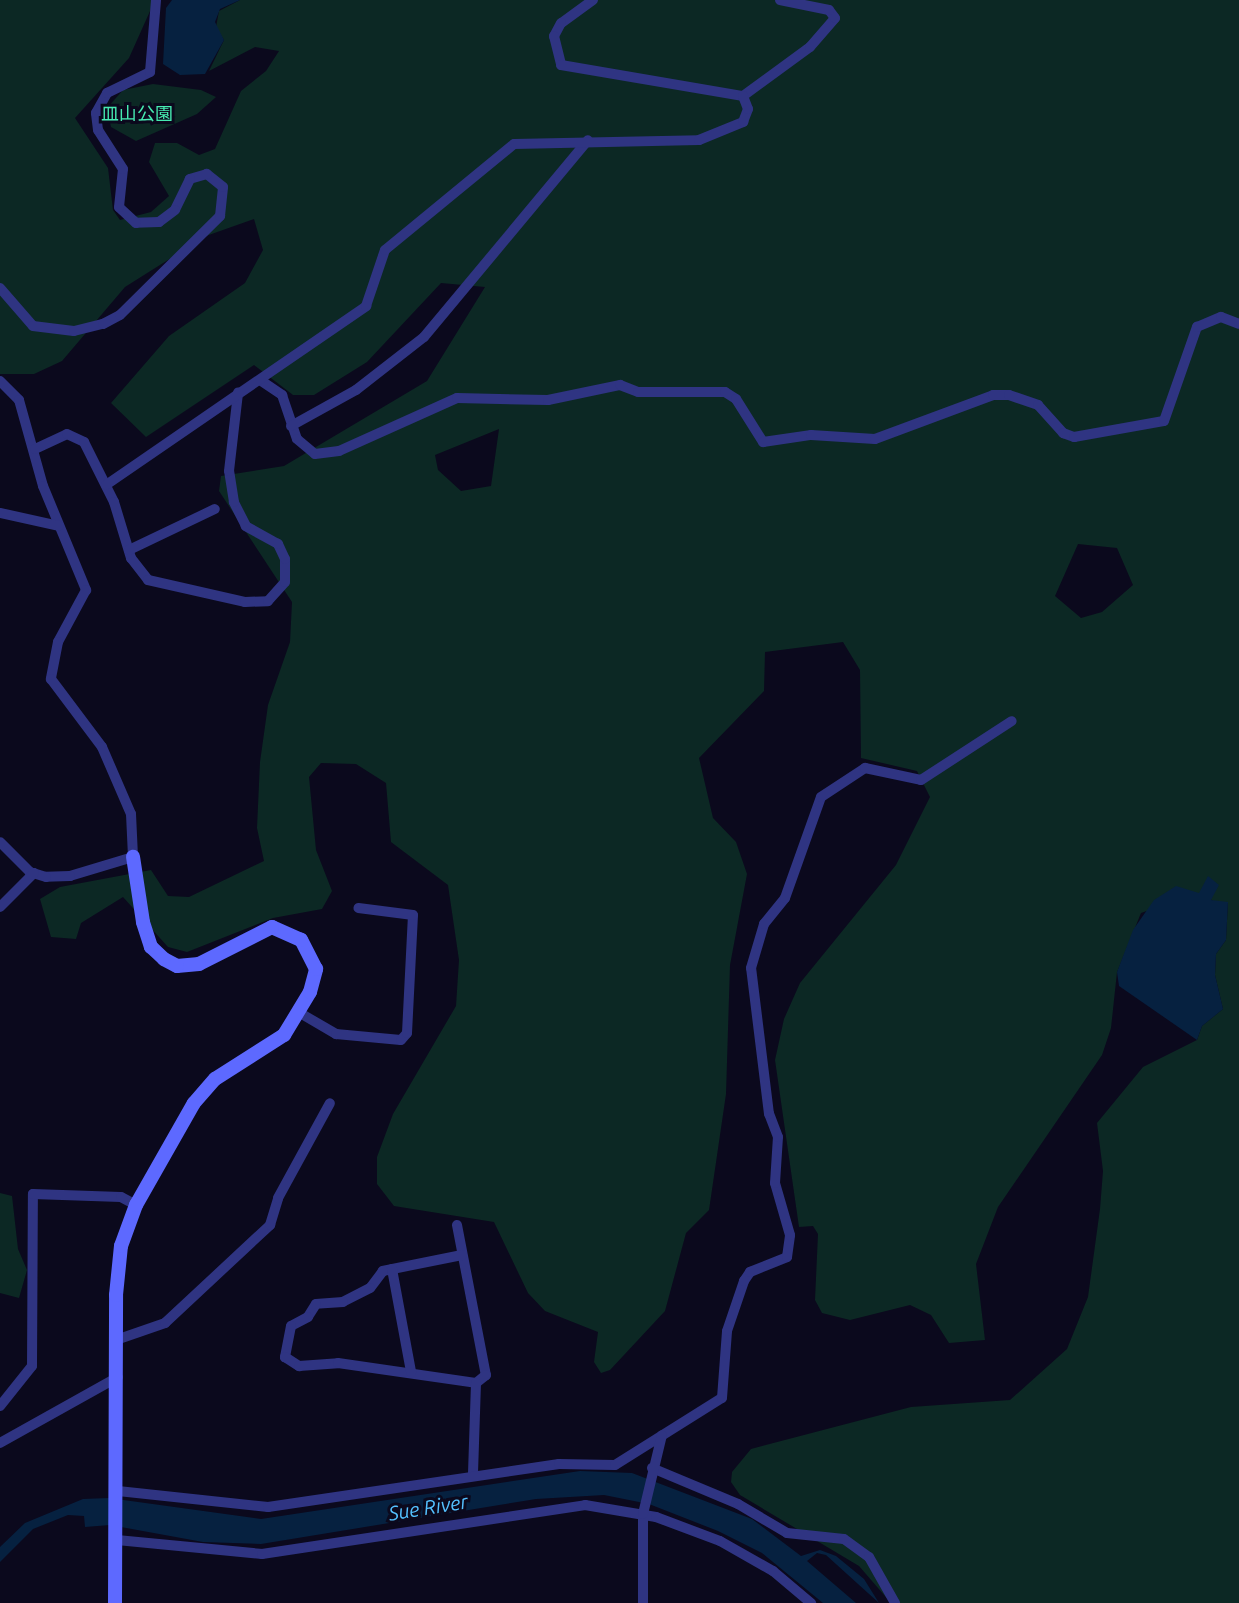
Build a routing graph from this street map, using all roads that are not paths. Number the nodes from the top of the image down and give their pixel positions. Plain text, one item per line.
1 (156, 0) edge
2 (593, 0) edge
3 (780, 0) edge
4 (743, 96) junction
5 (588, 140) junction
6 (0, 288) edge
7 (1239, 324) edge
8 (260, 380) junction
9 (0, 381) edge
10 (238, 393) junction
11 (291, 426) junction
12 (35, 449) junction
13 (106, 485) junction
14 (215, 509) dead end
15 (0, 513) edge
16 (59, 526) junction
17 (129, 550) junction
18 (1012, 720) dead end
19 (0, 842) edge
20 (133, 857) junction
21 (34, 873) junction
22 (0, 907) edge
23 (358, 908) dead end
24 (300, 1013) junction
25 (330, 1103) dead end
26 (136, 1205) junction
27 (457, 1225) dead end
28 (462, 1255) junction
29 (392, 1269) junction
30 (116, 1340) junction
31 (411, 1372) junction
32 (117, 1377) junction
33 (476, 1383) junction
34 (0, 1406) edge
35 (662, 1436) junction
36 (0, 1443) edge
37 (651, 1471) junction
38 (473, 1476) junction
39 (117, 1493) junction
40 (643, 1514) junction
41 (117, 1536) junction
42 (115, 1603) edge
43 (643, 1603) edge
44 (811, 1603) edge
45 (895, 1603) edge

1 - 6 street
2 - 4 street
3 - 4 street
4 - 5 street
5 - 8 street
5 - 11 street
7 - 11 street
8 - 10 street
8 - 11 street
9 - 12 street
10 - 13 street
10 - 17 street
12 - 13 street
12 - 16 street
13 - 17 street
14 - 17 street
15 - 16 street
16 - 20 street
18 - 35 street
19 - 21 street
20 - 21 street
20 - 24 street
21 - 22 street
23 - 24 street
24 - 26 street
25 - 30 street
26 - 30 street
26 - 34 street
27 - 28 street
28 - 29 street
28 - 33 street
29 - 31 street
29 - 31 street
30 - 32 street
31 - 33 street
32 - 36 street
32 - 39 street
33 - 38 street
35 - 37 street
35 - 38 street
37 - 40 street
37 - 45 street
38 - 39 street
39 - 41 street
40 - 41 street
40 - 43 street
40 - 44 street
41 - 42 street

